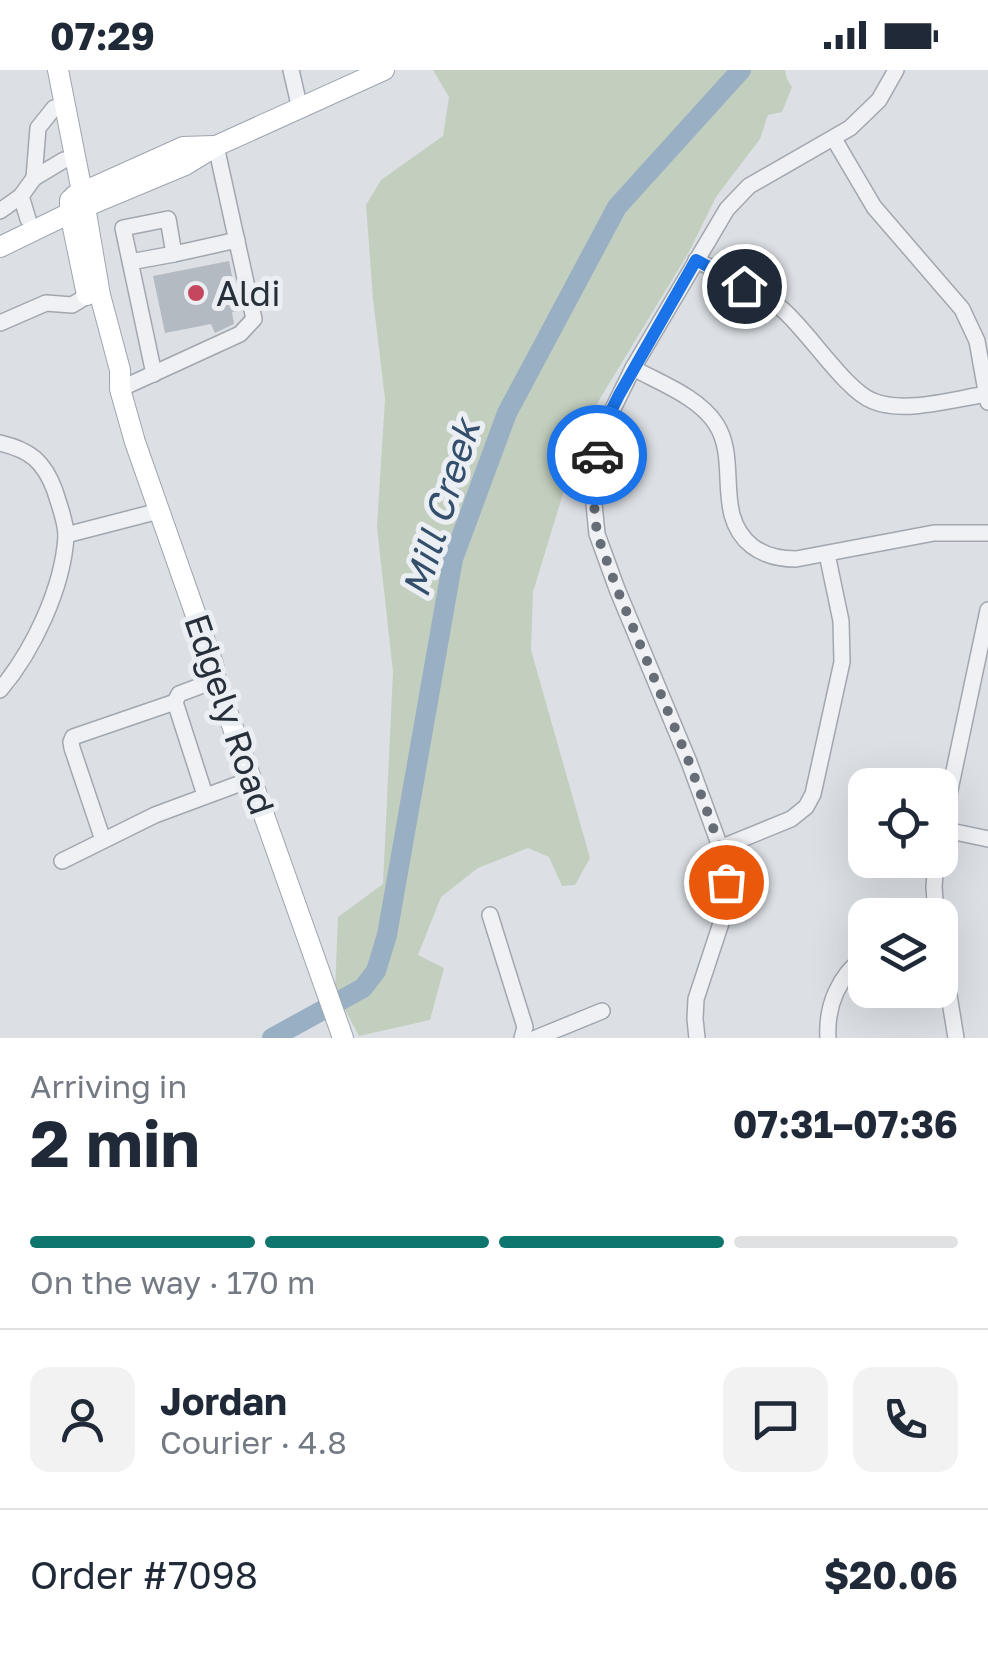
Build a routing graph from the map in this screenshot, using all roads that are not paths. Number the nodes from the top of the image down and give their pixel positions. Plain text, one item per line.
1 (44, 70) edge
2 (58, 70) edge
3 (291, 70) edge
4 (384, 70) edge
5 (896, 70) edge
6 (54, 108) junction
7 (300, 109) junction
8 (834, 138) junction
9 (216, 146) junction
10 (64, 160) junction
11 (34, 178) junction
12 (22, 196) junction
13 (77, 202) junction
14 (0, 211) edge
15 (28, 219) junction
16 (0, 233) edge
17 (236, 240) junction
18 (0, 247) edge
19 (174, 254) junction
20 (696, 260) junction
21 (130, 262) junction
22 (87, 296) junction
23 (0, 324) edge
24 (633, 368) junction
25 (154, 374) junction
26 (120, 390) junction
27 (987, 398) edge
28 (0, 443) edge
29 (158, 511) junction
30 (988, 533) edge
31 (66, 535) junction
32 (827, 554) junction
33 (988, 610) edge
34 (0, 660) edge
35 (15, 672) junction
36 (216, 680) junction
37 (0, 690) edge
38 (175, 702) junction
39 (954, 768) edge
40 (252, 779) junction
41 (205, 795) junction
42 (958, 833) edge
43 (988, 839) edge
44 (103, 840) junction
45 (720, 848) junction
46 (62, 860) dead end
47 (490, 915) dead end
48 (848, 972) edge
49 (951, 1008) edge
50 (602, 1011) dead end
51 (339, 1028) edge
52 (522, 1038) edge
53 (536, 1038) edge
54 (698, 1038) edge
55 (828, 1038) edge
56 (956, 1038) edge

1 - 6 main road, Edgely Road
2 - 13 main road, Edgely Road
3 - 7 street
4 - 7 main road
5 - 8 street
6 - 10 main road, Edgely Road
6 - 11 street
7 - 9 main road
8 - 20 street
8 - 27 street
9 - 13 main road
9 - 17 street
10 - 11 street
10 - 13 main road, Edgely Road
11 - 12 street
12 - 14 street
12 - 15 street
13 - 15 main road
13 - 18 main road
13 - 22 main road, Edgely Road
13 - 26 main road, Edgely Road
15 - 16 main road
17 - 19 street
17 - 25 street
19 - 21 street
19 - 21 street
20 - 24 street
20 - 27 street
21 - 25 street
22 - 23 street
22 - 26 main road, Edgely Road
24 - 32 street
24 - 45 street
25 - 26 street
26 - 29 main road, Edgely Road
28 - 31 street
29 - 31 street
29 - 36 main road, Edgely Road
30 - 32 street
31 - 35 street
32 - 45 street
33 - 39 street
34 - 35 street
35 - 37 street
36 - 38 street
36 - 40 main road, Edgely Road
38 - 41 street
38 - 44 street
40 - 41 street
40 - 51 main road, Edgely Road
41 - 44 street
42 - 43 street
44 - 46 street
45 - 54 street
47 - 52 street
48 - 55 street
49 - 56 street
50 - 53 street

